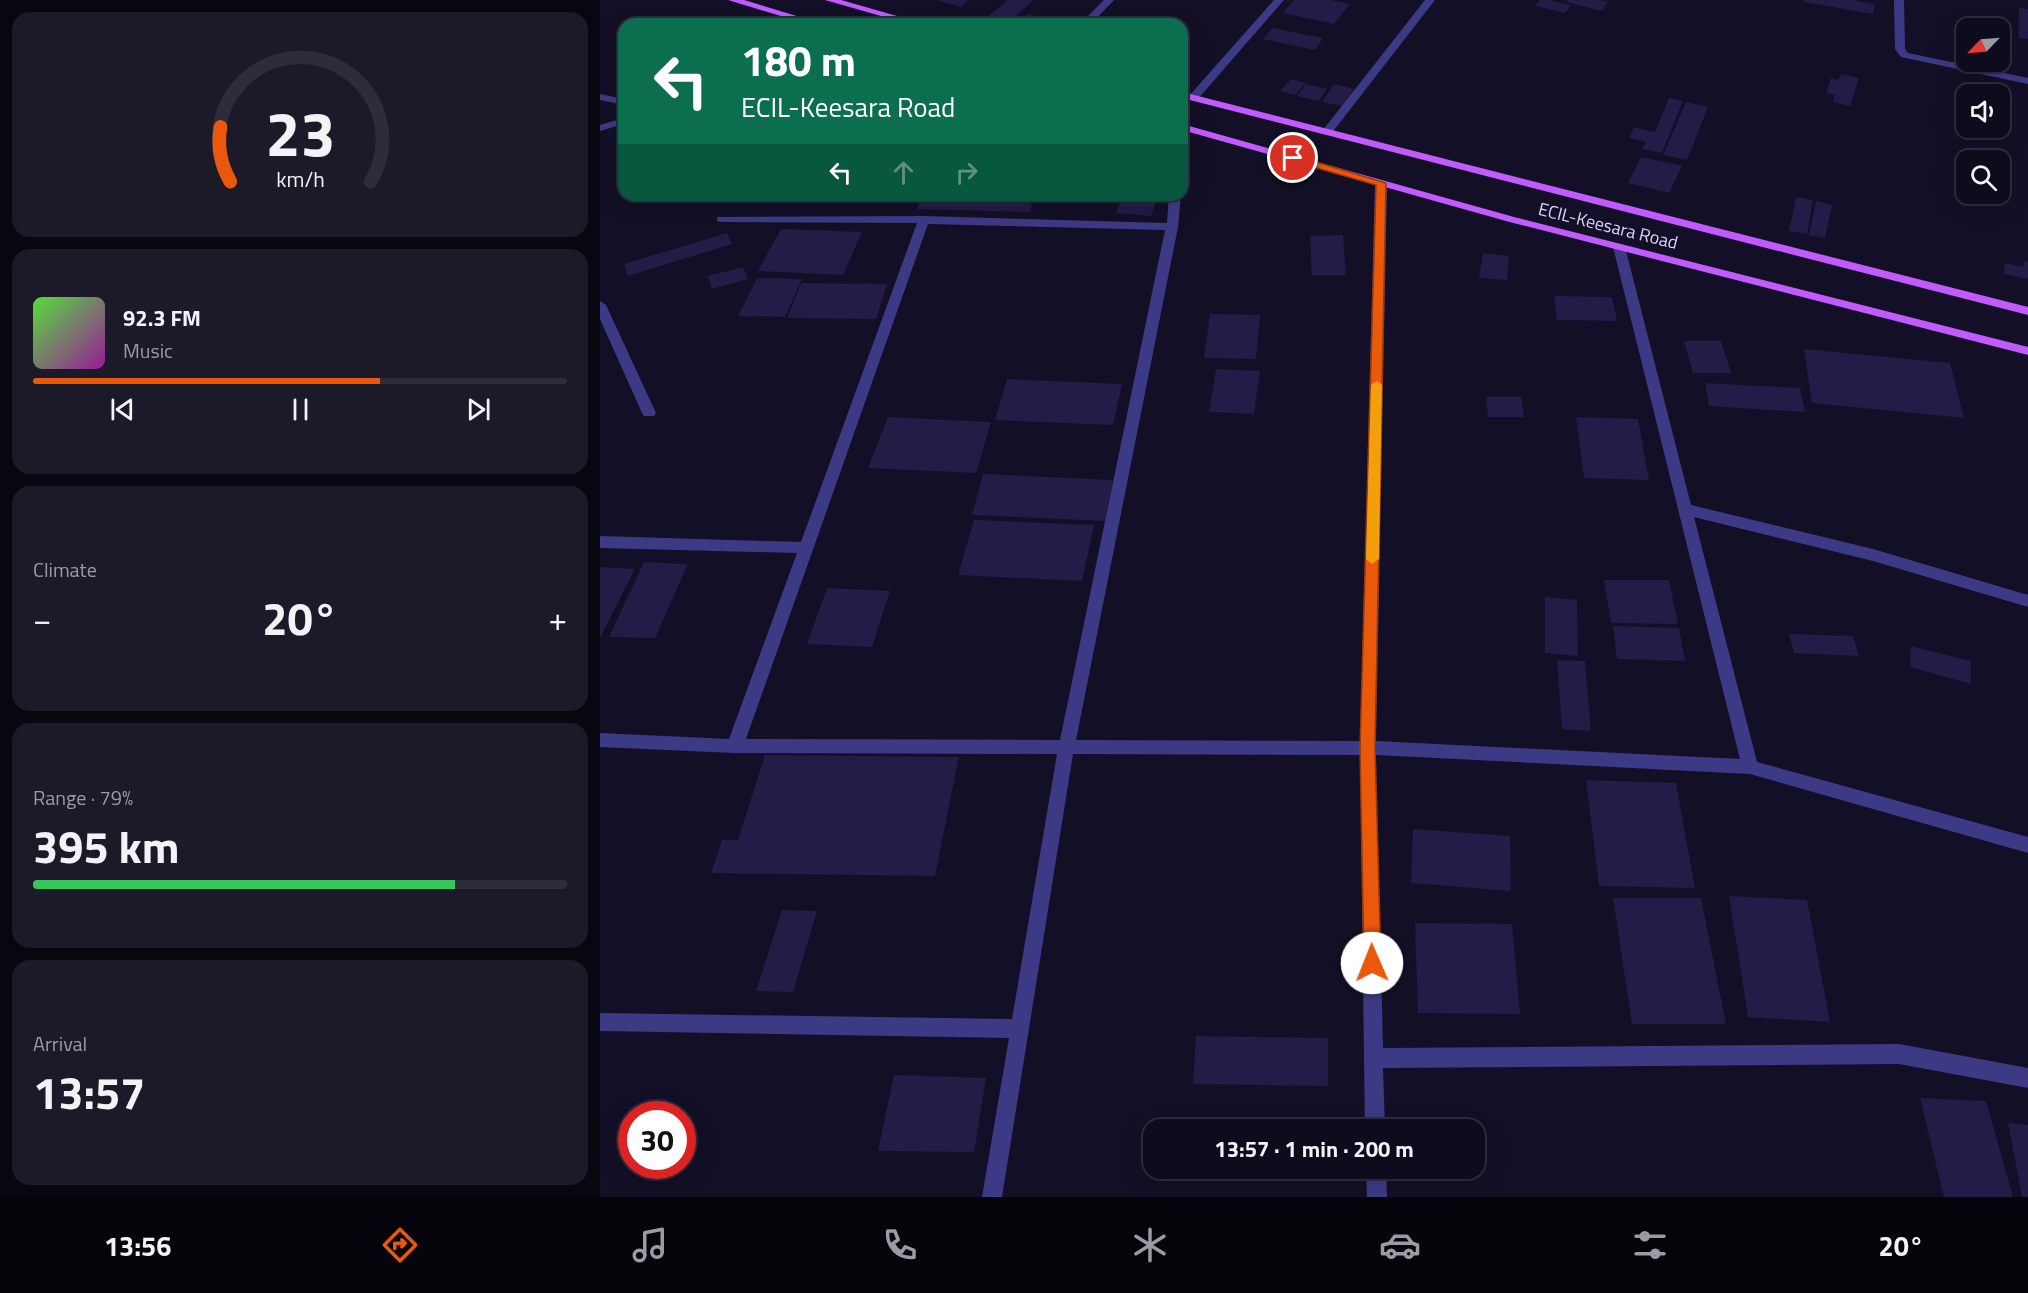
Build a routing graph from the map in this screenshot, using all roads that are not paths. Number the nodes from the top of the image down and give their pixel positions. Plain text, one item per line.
1 (733, 0) edge
2 (834, 0) edge
3 (1109, 0) edge
4 (1279, 0) edge
5 (1430, 0) edge
6 (1899, 0) edge
7 (797, 18) edge
8 (898, 18) edge
9 (1091, 18) edge
10 (2028, 81) edge
11 (1188, 96) edge
12 (600, 97) edge
13 (1188, 97) edge
14 (618, 101) edge
15 (618, 123) edge
16 (600, 128) edge
17 (1188, 129) edge
18 (1327, 132) junction
19 (1381, 183) junction
20 (1174, 201) edge
21 (721, 219) dead end
22 (924, 220) junction
23 (1172, 227) junction
24 (1619, 247) junction
25 (600, 305) edge
26 (2028, 311) edge
27 (605, 330) edge
28 (2028, 351) edge
29 (649, 413) dead end
30 (1685, 509) junction
31 (600, 542) edge
32 (805, 548) junction
33 (2028, 601) edge
34 (600, 740) edge
35 (735, 746) junction
36 (1368, 748) junction
37 (1066, 749) junction
38 (1750, 767) junction
39 (2028, 845) edge
40 (600, 1022) edge
41 (1019, 1029) junction
42 (1374, 1059) junction
43 (2028, 1078) edge
44 (1375, 1119) edge
45 (1376, 1179) edge
46 (992, 1197) edge
47 (1377, 1197) edge

1 - 7 main road
2 - 8 main road
3 - 9 street
4 - 11 street
5 - 18 street
6 - 10 street
12 - 14 street
13 - 18 main road, ECIL-Keesara Road
15 - 16 street
17 - 19 main road, ECIL-Keesara Road
18 - 26 main road, ECIL-Keesara Road
19 - 24 main road, ECIL-Keesara Road
19 - 36 street
20 - 23 street
21 - 22 street
22 - 23 street
22 - 32 street
23 - 37 street
24 - 28 main road, ECIL-Keesara Road
24 - 30 street
25 - 27 street
27 - 29 street
30 - 33 street
30 - 38 street
31 - 32 street
32 - 35 street
34 - 35 street
35 - 37 street
36 - 37 street
36 - 38 street
36 - 42 street
37 - 41 street
38 - 39 street
40 - 41 street
41 - 46 street
42 - 43 street
42 - 44 street
45 - 47 street

